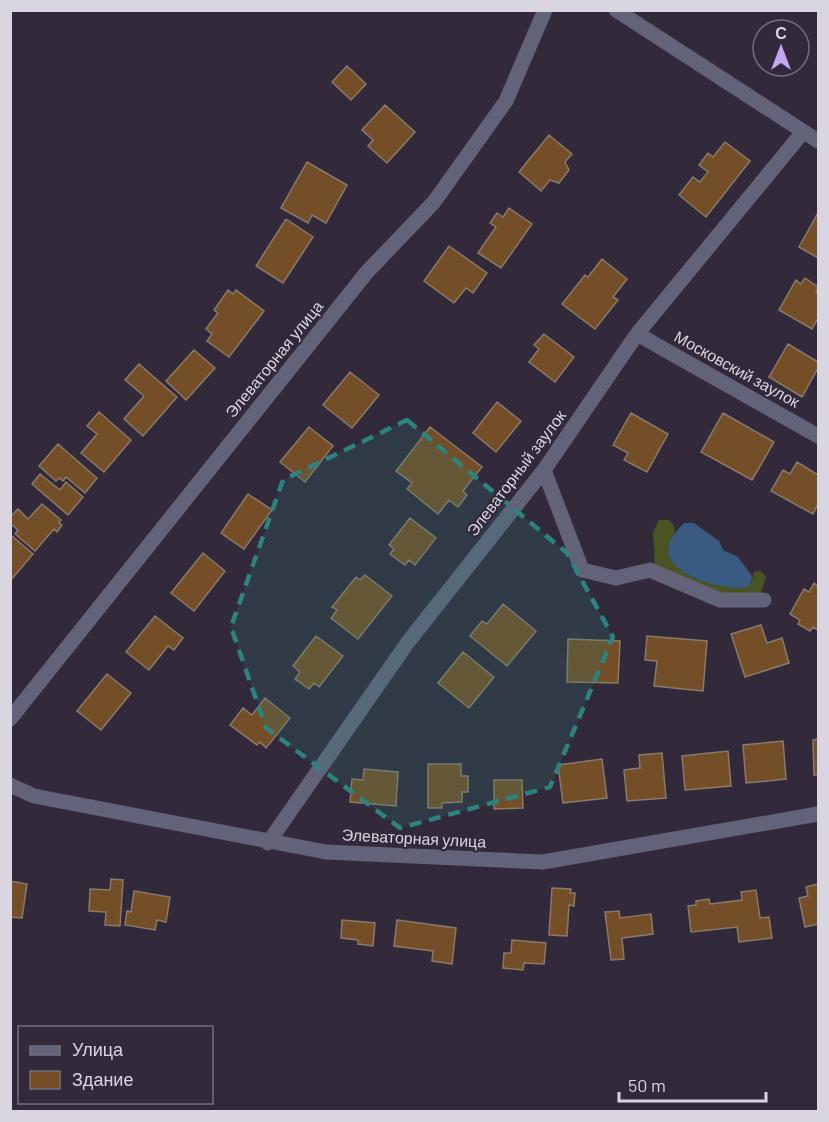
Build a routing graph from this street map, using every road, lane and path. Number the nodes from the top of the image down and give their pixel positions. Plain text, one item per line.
1 (545, 10) edge
2 (616, 10) edge
3 (803, 132) junction
4 (819, 141) edge
5 (637, 334) junction
6 (819, 436) edge
7 (544, 470) junction
8 (764, 600) dead end
9 (10, 719) edge
10 (10, 785) edge
11 (819, 814) edge
12 (268, 843) junction

1 - 9 street, Элеваторная улица
2 - 3 street
3 - 4 street
3 - 5 street, Элеваторный заулок
5 - 6 street, Московский заулок
5 - 7 street, Элеваторный заулок
7 - 8 street
7 - 12 street, Элеваторный заулок
10 - 12 street, Элеваторная улица
11 - 12 street, Элеваторная улица

